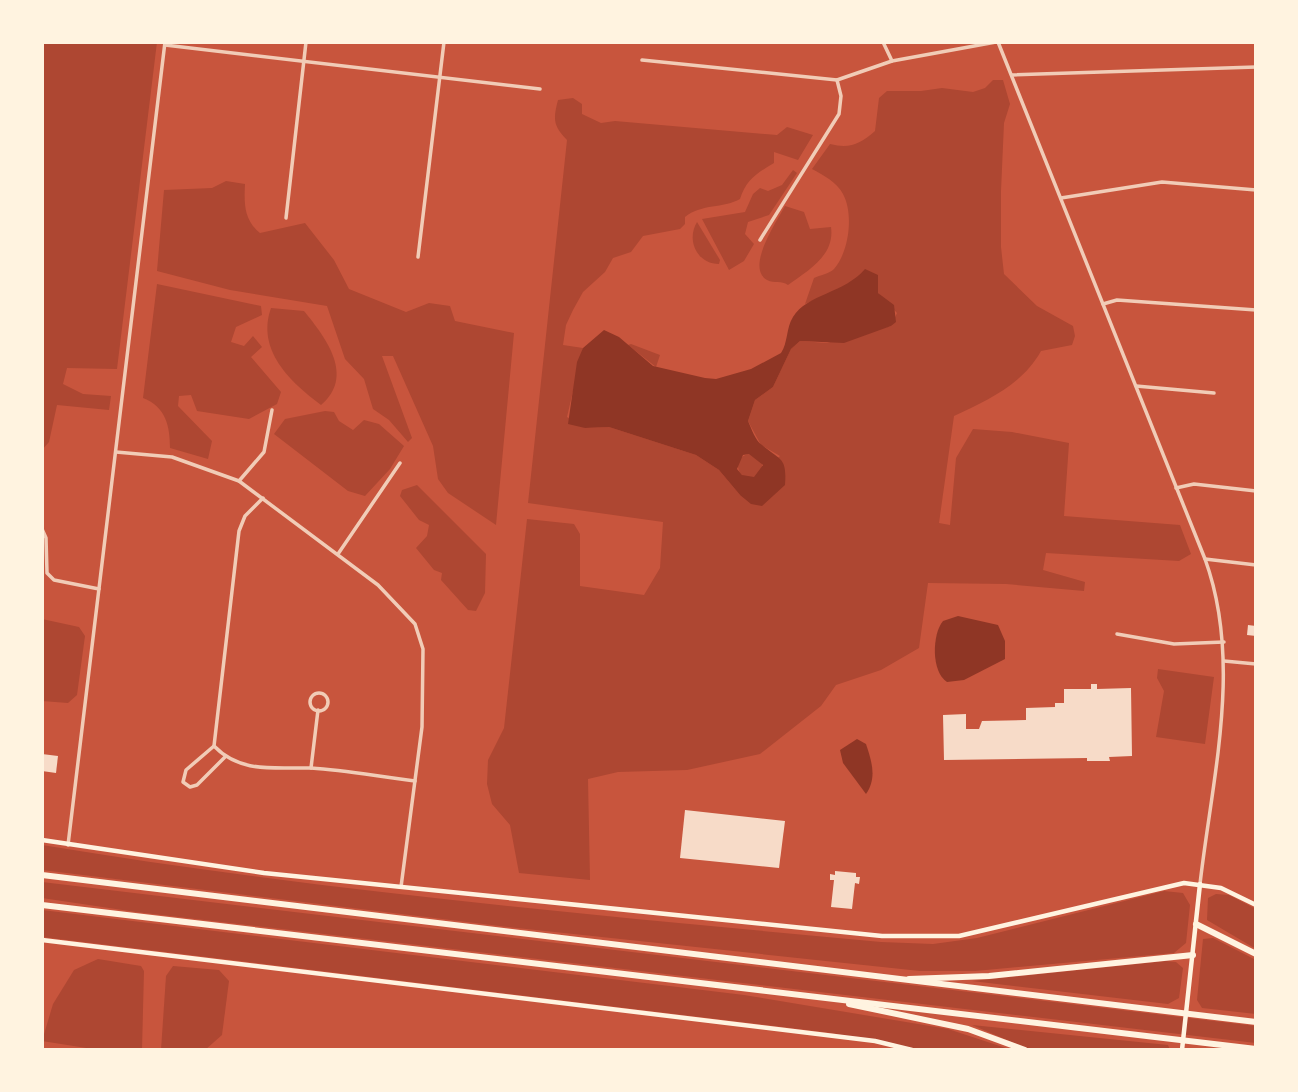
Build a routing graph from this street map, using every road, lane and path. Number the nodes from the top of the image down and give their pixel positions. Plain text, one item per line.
1 (306, 42) edge
2 (444, 42) edge
3 (883, 42) edge
4 (997, 42) edge
5 (165, 43) edge
6 (642, 60) dead end
7 (303, 61) junction
8 (892, 61) junction
9 (1256, 67) edge
10 (1012, 75) junction
11 (440, 77) junction
12 (838, 80) junction
13 (540, 89) dead end
14 (1256, 190) edge
15 (1061, 198) junction
16 (286, 218) dead end
17 (760, 240) dead end
18 (418, 257) dead end
19 (1102, 304) junction
20 (1256, 310) edge
21 (1135, 386) junction
22 (1214, 393) dead end
23 (272, 410) dead end
24 (115, 452) junction
25 (400, 463) dead end
26 (239, 481) junction
27 (1176, 488) junction
28 (1256, 491) edge
29 (262, 498) junction
30 (42, 529) edge
31 (338, 554) junction
32 (1205, 559) junction
33 (1256, 565) edge
34 (99, 589) junction
35 (1116, 634) dead end
36 (1224, 642) junction
37 (1224, 662) junction
38 (1256, 664) edge
39 (318, 710) junction
40 (214, 746) junction
41 (225, 757) junction
42 (311, 768) junction
43 (415, 781) junction
44 (42, 840) edge
45 (68, 845) junction
46 (42, 875) edge
47 (1200, 884) junction
48 (401, 887) junction
49 (42, 905) edge
50 (1256, 905) edge
51 (1196, 924) junction
52 (42, 940) edge
53 (1256, 954) edge
54 (1193, 955) junction
55 (886, 979) junction
56 (827, 998) junction
57 (1256, 1022) edge
58 (1256, 1049) edge
59 (912, 1050) edge
60 (1025, 1050) edge
61 (1182, 1050) edge

1 - 7 street
2 - 11 street
3 - 8 street
4 - 8 street
4 - 10 street
5 - 7 street
5 - 24 street
6 - 12 street
7 - 11 street
7 - 16 street
8 - 12 street
9 - 10 street
10 - 15 street
11 - 13 street
11 - 18 street
12 - 17 street
14 - 15 street
15 - 19 street
19 - 20 street
19 - 21 street
21 - 22 street
21 - 27 street
23 - 26 street
24 - 26 street
24 - 34 street
25 - 31 street
26 - 29 street
27 - 28 street
27 - 32 street
29 - 31 street
29 - 40 street
30 - 34 street
31 - 43 street
32 - 33 street
32 - 36 street
34 - 45 street
35 - 36 street
36 - 37 street
37 - 38 street
37 - 47 street
39 - 39 street
39 - 42 street
40 - 41 street
40 - 41 street
41 - 42 street
42 - 43 street
43 - 48 street
44 - 45 main road
45 - 48 main road
46 - 55 highway
47 - 48 main road
47 - 50 main road
47 - 51 main road
49 - 56 highway
51 - 53 highway
51 - 54 main road
52 - 59 main road
54 - 55 highway
54 - 61 main road
55 - 57 highway
56 - 58 highway
56 - 60 highway

